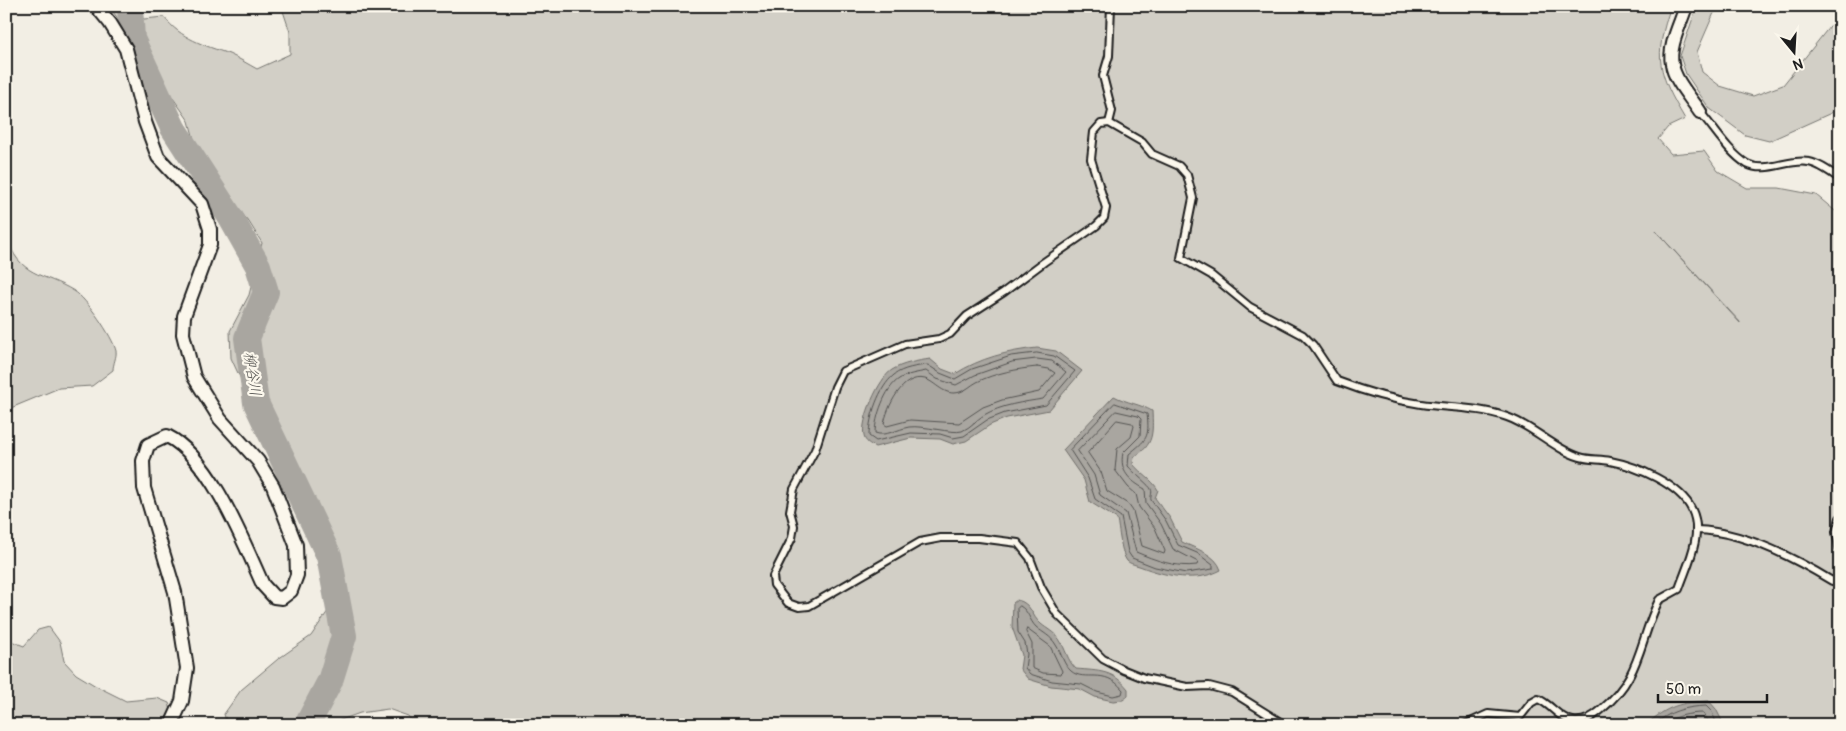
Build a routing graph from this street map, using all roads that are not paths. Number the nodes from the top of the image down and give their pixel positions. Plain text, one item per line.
1 (96, 6) edge
2 (1111, 6) edge
3 (1686, 6) edge
4 (1700, 112) joint
5 (1109, 123) junction
6 (1840, 179) edge
7 (1840, 518) edge
8 (1696, 530) junction
9 (1840, 552) edge
10 (1840, 577) edge
11 (172, 725) edge
12 (1285, 725) edge
13 (1464, 725) edge

1 - 11 street
2 - 5 lane
3 - 4 street
4 - 6 lane
5 - 8 lane
5 - 12 lane
7 - 9 lane
8 - 10 lane
8 - 13 lane

